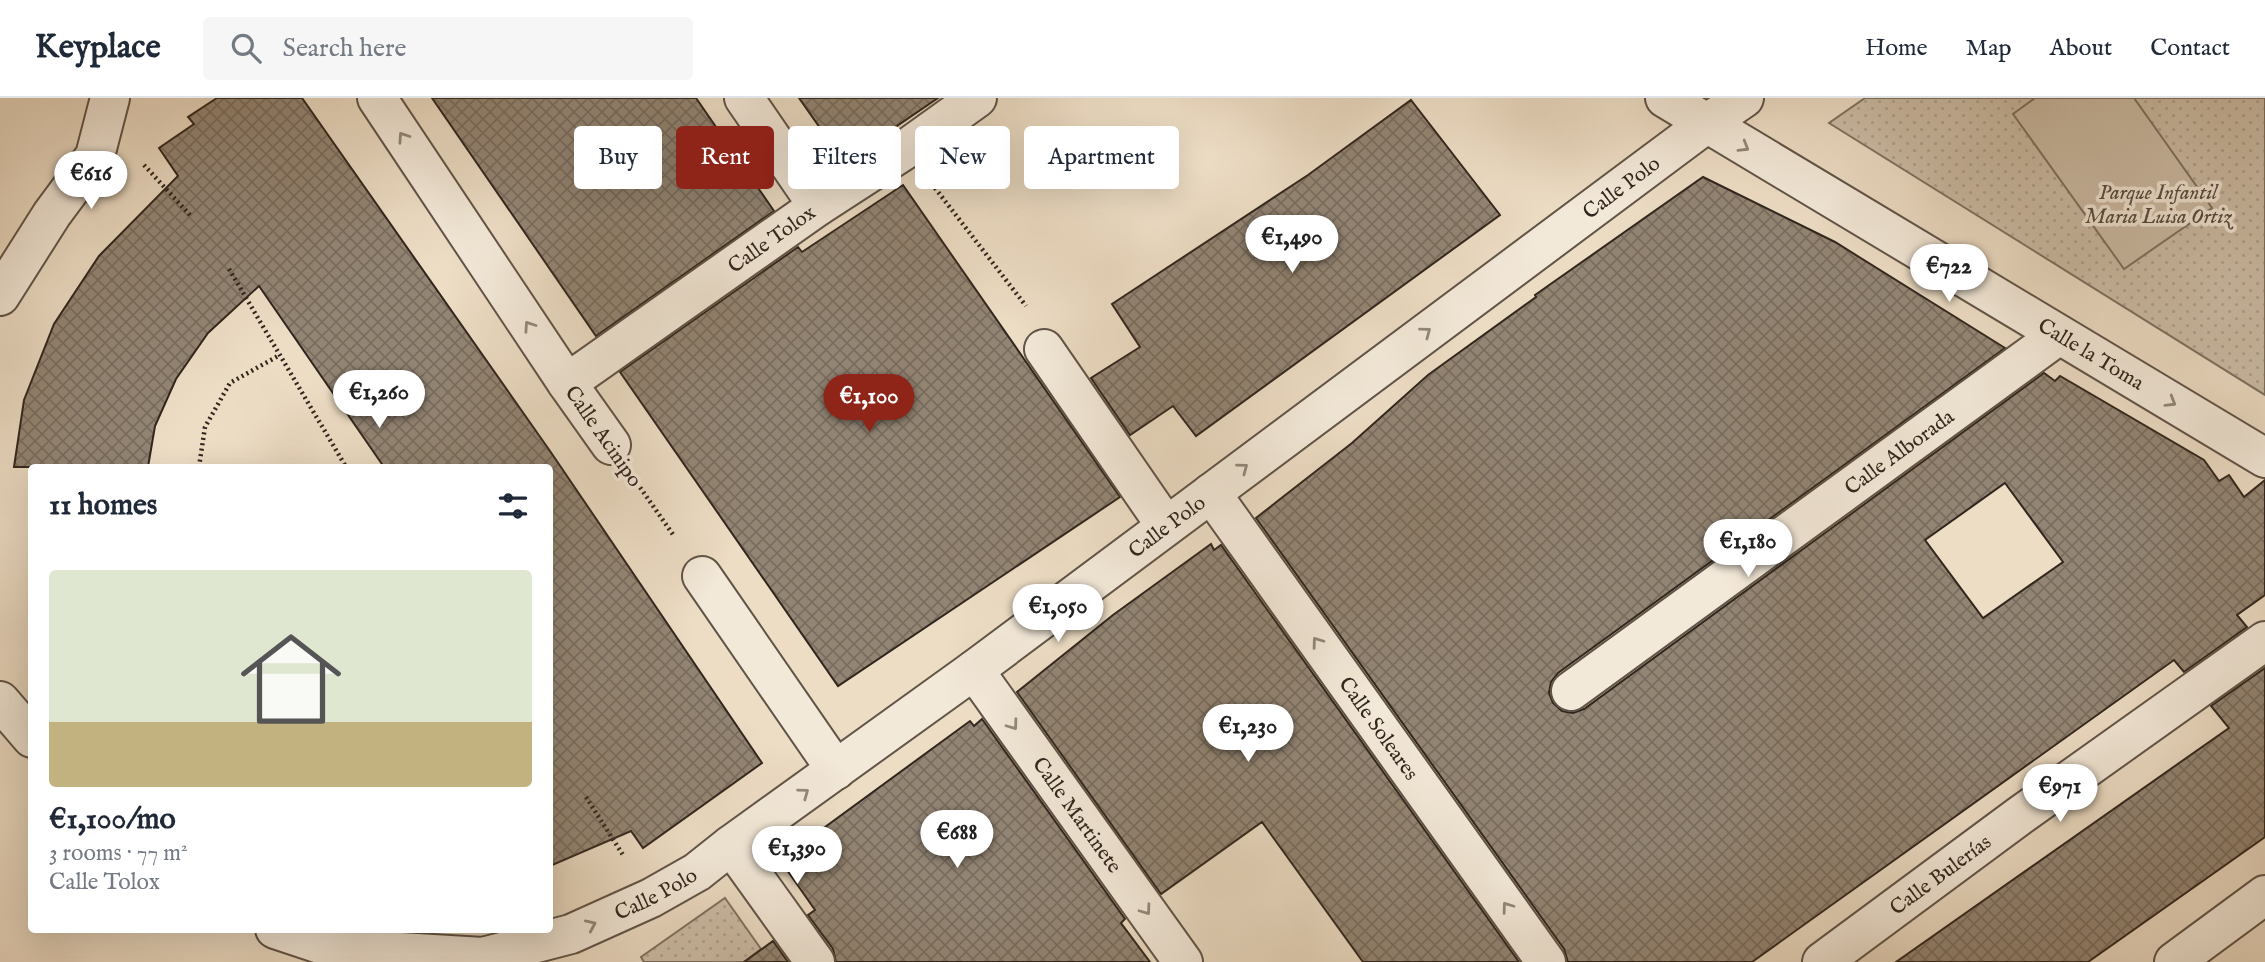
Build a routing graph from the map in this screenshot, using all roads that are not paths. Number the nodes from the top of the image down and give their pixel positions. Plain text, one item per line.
1 (377, 98) edge
2 (744, 98) edge
3 (977, 98) edge
4 (1665, 98) edge
5 (1744, 98) edge
6 (108, 111) edge
7 (1706, 124) junction
8 (818, 206) junction
9 (0, 296) edge
10 (2059, 335) junction
11 (1044, 349) dead end
12 (567, 383) junction
13 (611, 445) road end
14 (2265, 458) edge
15 (1210, 493) junction
16 (1166, 526) junction
17 (702, 576) road end
18 (2265, 641) edge
19 (974, 670) junction
20 (1571, 691) dead end
21 (0, 701) edge
22 (28, 733) edge
23 (836, 770) junction
24 (731, 845) junction
25 (2265, 895) edge
26 (285, 933) edge
27 (337, 955) edge
28 (815, 962) edge
29 (1183, 962) edge
30 (1546, 962) edge
31 (1822, 962) edge
32 (2174, 962) edge

12 -> 1 street, Calle Acinipo
2 - 8 street
3 - 8 street, Calle Tolox
4 - 7 street, Calle la Toma
5 - 7 street, Calle Polo
6 - 9 street
7 -> 10 street, Calle la Toma
15 -> 7 street, Calle Polo
8 - 12 street, Calle Tolox
10 -> 14 street, Calle la Toma
10 - 20 street, Calle Alborada
11 - 16 street
12 - 13 street, Calle Acinipo
15 - 16 street, Calle Polo
30 -> 15 street, Calle Soleares
16 - 19 street, Calle Polo
17 - 23 street
18 - 31 street, Calle Bulerías
19 - 23 street, Calle Polo
19 -> 29 street, Calle Martinete
21 - 22 street
24 -> 23 street, Calle Polo
27 -> 24 street, Calle Polo
24 - 28 street
25 - 32 street
26 - 27 street, Calle Polo

